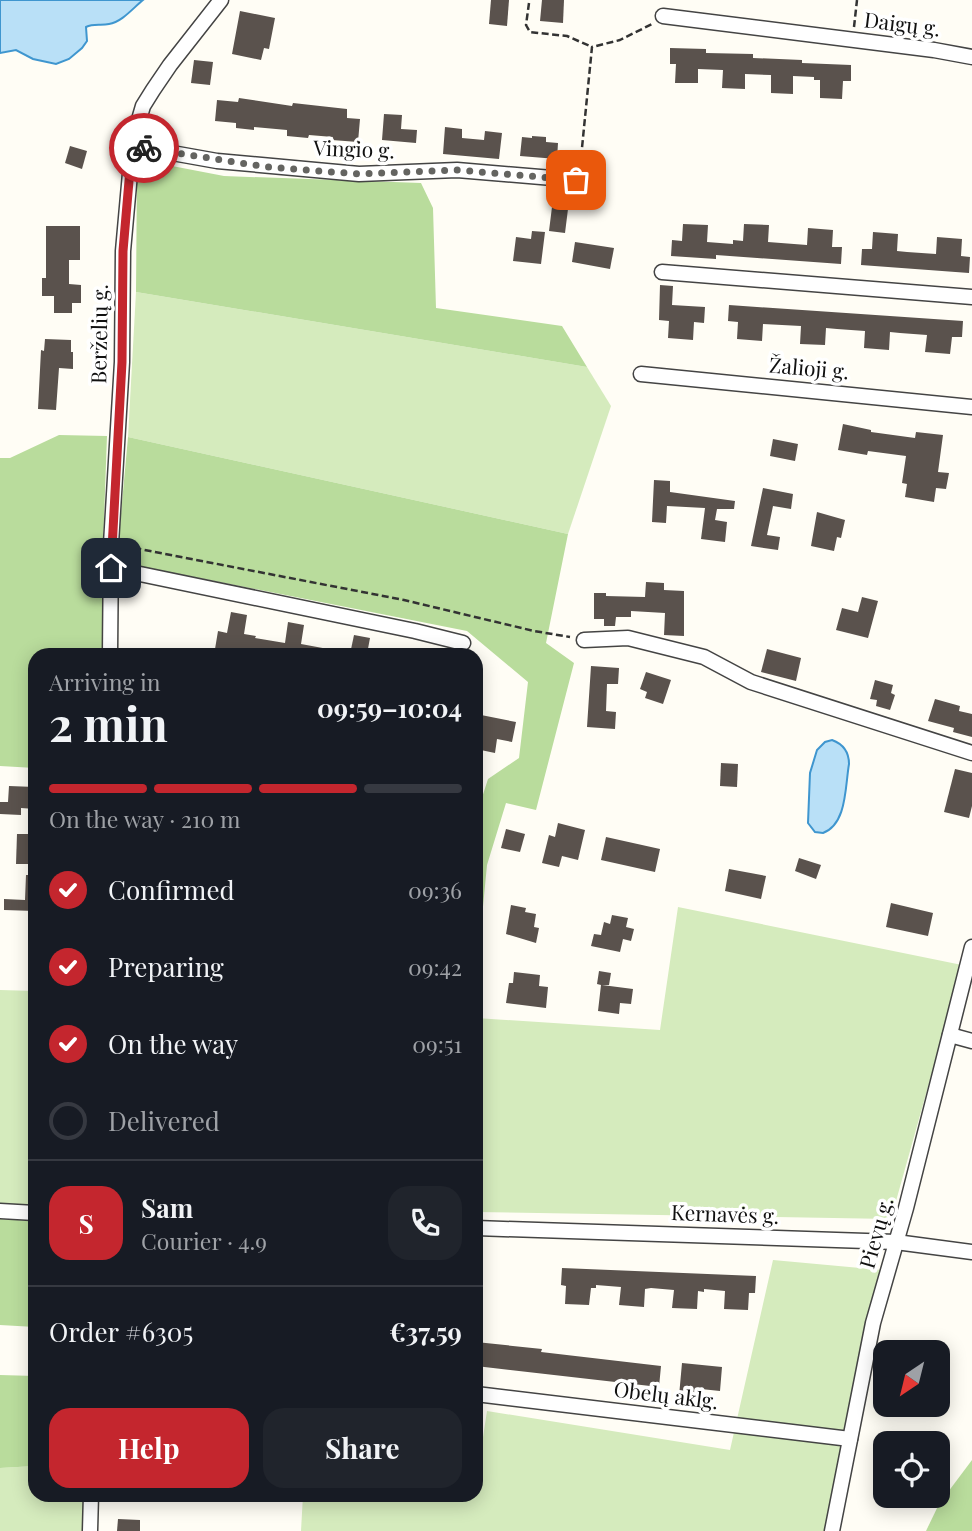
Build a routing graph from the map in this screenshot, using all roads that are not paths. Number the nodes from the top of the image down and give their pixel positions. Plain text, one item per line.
1 (221, 0) edge
2 (663, 16) road end
3 (972, 57) edge
4 (132, 146) junction
5 (576, 180) road end
6 (662, 272) dead end
7 (972, 297) edge
8 (641, 374) dead end
9 (972, 407) edge
10 (111, 568) junction
11 (583, 640) road end
12 (463, 643) dead end
13 (110, 648) edge
14 (972, 753) edge
15 (972, 947) edge
16 (950, 1035) junction
17 (972, 1041) edge
18 (0, 1212) edge
19 (28, 1213) edge
20 (483, 1228) edge
21 (896, 1242) junction
22 (972, 1252) edge
23 (483, 1395) edge
24 (850, 1439) junction
25 (91, 1502) edge
26 (90, 1531) edge
27 (832, 1531) edge

1 - 4 street, Berželių g.
2 - 3 street, Daigų g.
4 - 5 street, Vingio g.
4 - 10 street, Berželių g.
6 - 7 street
8 - 9 street, Žalioji g.
10 - 12 street
10 - 13 street, Berželių g.
11 - 14 street
15 - 16 street, Pievų g.
16 - 17 street
16 - 21 street, Pievų g.
18 - 19 street
20 - 21 street, Kernavės g.
21 - 22 street, Kernavės g.
21 - 24 street, Pievų g.
23 - 24 street, Obelų aklg.
24 - 27 street, Pievų g.
25 - 26 street

